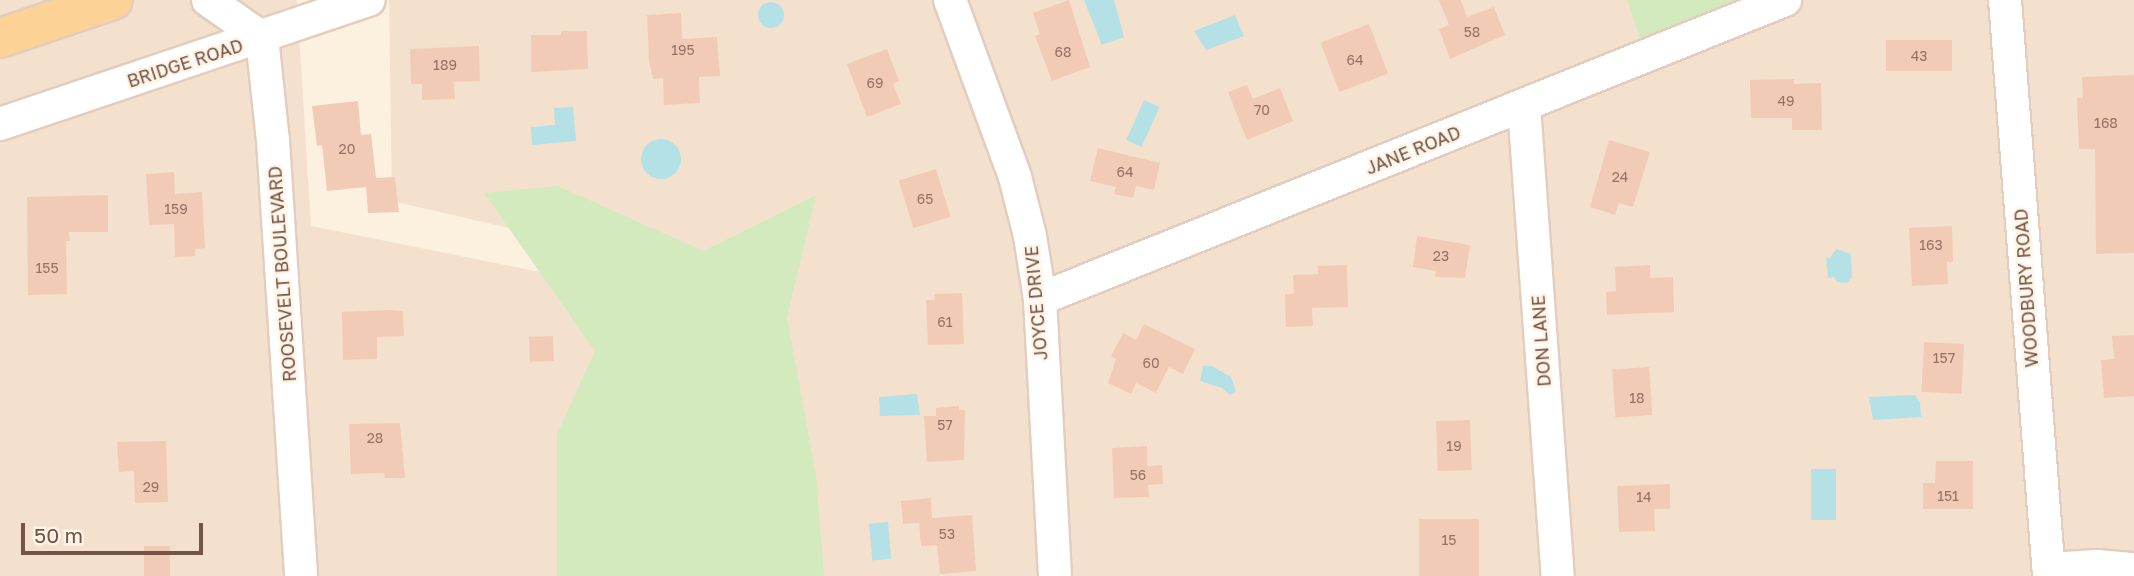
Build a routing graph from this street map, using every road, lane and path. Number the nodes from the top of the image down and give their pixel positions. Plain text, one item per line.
1 (113, 0) edge
2 (208, 0) edge
3 (369, 0) edge
4 (950, 0) edge
5 (1785, 0) edge
6 (2005, 0) edge
7 (0, 38) edge
8 (262, 38) junction
9 (1524, 106) junction
10 (0, 124) edge
11 (1040, 299) junction
12 (2134, 569) edge
13 (2049, 572) edge
14 (301, 576) edge
15 (1055, 576) edge
16 (1558, 576) edge

1 - 7 main road
2 - 8 street
3 - 8 street, BRIDGE ROAD
4 - 11 street, JOYCE DRIVE
5 - 9 street, JANE ROAD
6 - 13 street, WOODBURY ROAD
8 - 10 street, BRIDGE ROAD
8 - 14 street, ROOSEVELT BOULEVARD
9 - 11 street, JANE ROAD
9 - 16 street, DON LANE
11 - 15 street, JOYCE DRIVE
12 - 13 street

